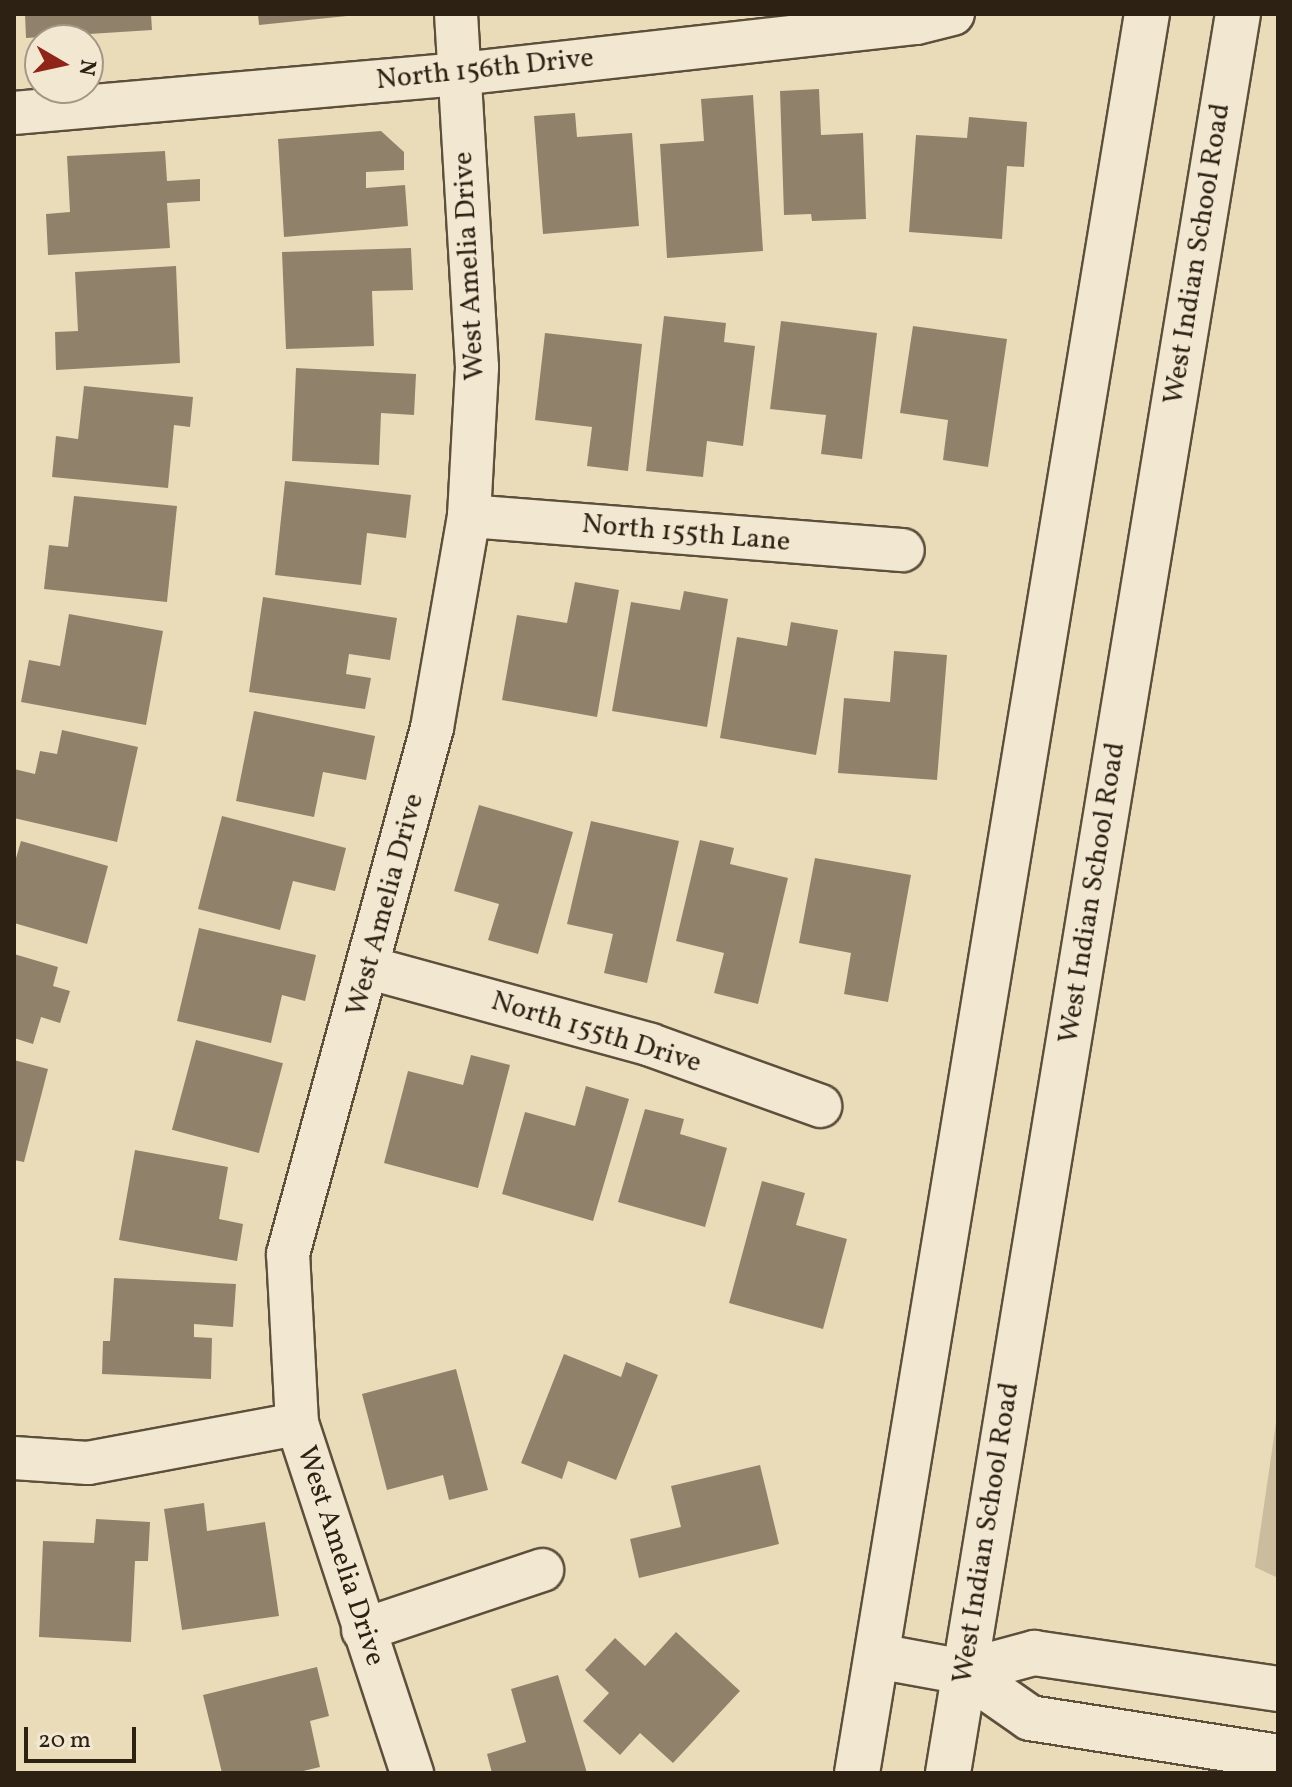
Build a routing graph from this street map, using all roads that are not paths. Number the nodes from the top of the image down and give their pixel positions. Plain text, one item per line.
1 (456, 14) edge
2 (953, 14) edge
3 (1147, 14) edge
4 (1238, 14) edge
5 (460, 74) junction
6 (14, 113) edge
7 (469, 516) junction
8 (903, 550) dead end
9 (370, 968) junction
10 (820, 1106) dead end
11 (297, 1424) junction
12 (14, 1458) edge
13 (542, 1570) dead end
14 (363, 1630) junction
15 (877, 1656) junction
16 (964, 1672) junction
17 (1278, 1689) edge
18 (1278, 1757) edge
19 (412, 1773) edge
20 (857, 1773) edge
21 (948, 1773) edge

1 - 5 street, West Amelia Drive
2 - 5 street, North 156th Drive
3 - 15 main road
4 - 16 main road, West Indian School Road
5 - 6 street, North 156th Drive
5 - 7 street, West Amelia Drive
7 - 8 street, North 155th Lane
7 - 9 street, West Amelia Drive
9 - 10 street, North 155th Drive
9 - 11 street, West Amelia Drive
11 - 12 street
11 - 14 street, West Amelia Drive
13 - 14 street
14 - 19 street, West Amelia Drive
15 - 16 main road
15 - 20 main road
16 - 17 main road
16 - 18 main road
16 - 21 main road, West Indian School Road

